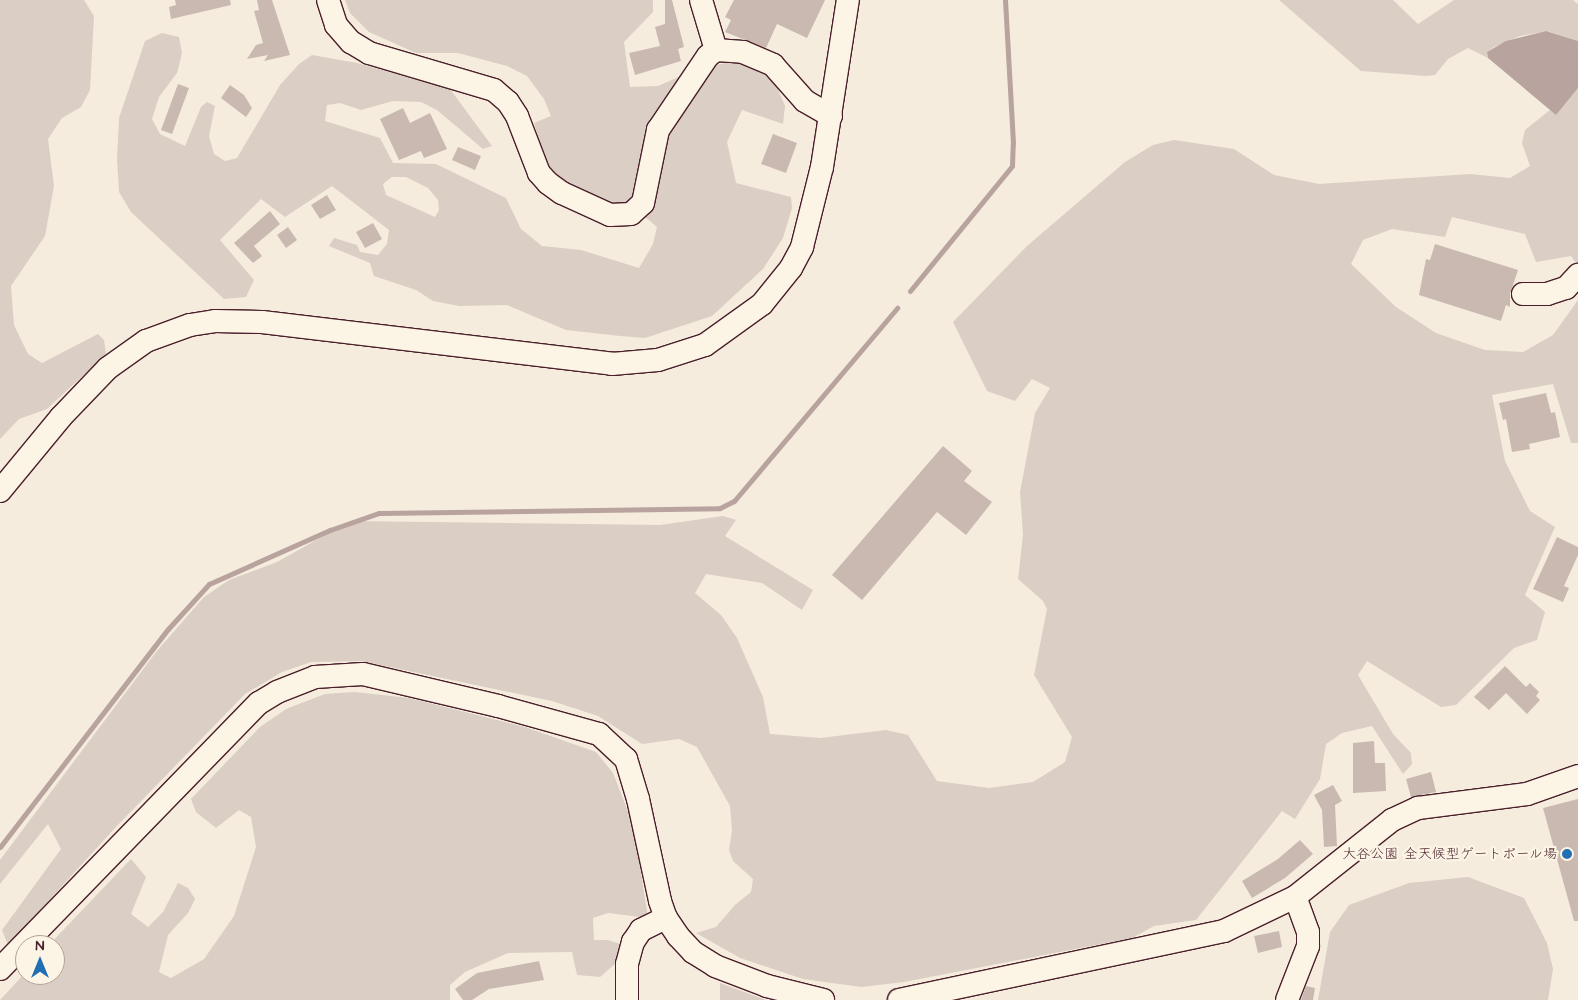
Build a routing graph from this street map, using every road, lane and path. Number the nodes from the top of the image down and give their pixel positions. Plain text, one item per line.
1 (328, 0) edge
2 (701, 0) edge
3 (848, 0) edge
4 (716, 50) junction
5 (831, 116) junction
6 (1578, 275) edge
7 (1523, 294) dead end
8 (0, 491) edge
9 (1578, 776) edge
10 (1295, 897) junction
11 (666, 918) junction
12 (0, 970) edge
13 (627, 1000) edge
14 (823, 1000) edge
15 (899, 1000) edge
16 (1287, 1000) edge

1 - 4 street
2 - 4 street
3 - 5 street
4 - 5 street
5 - 8 street
6 - 7 street
9 - 10 street
10 - 15 street
10 - 16 street
11 - 12 street
11 - 13 street
11 - 14 street

